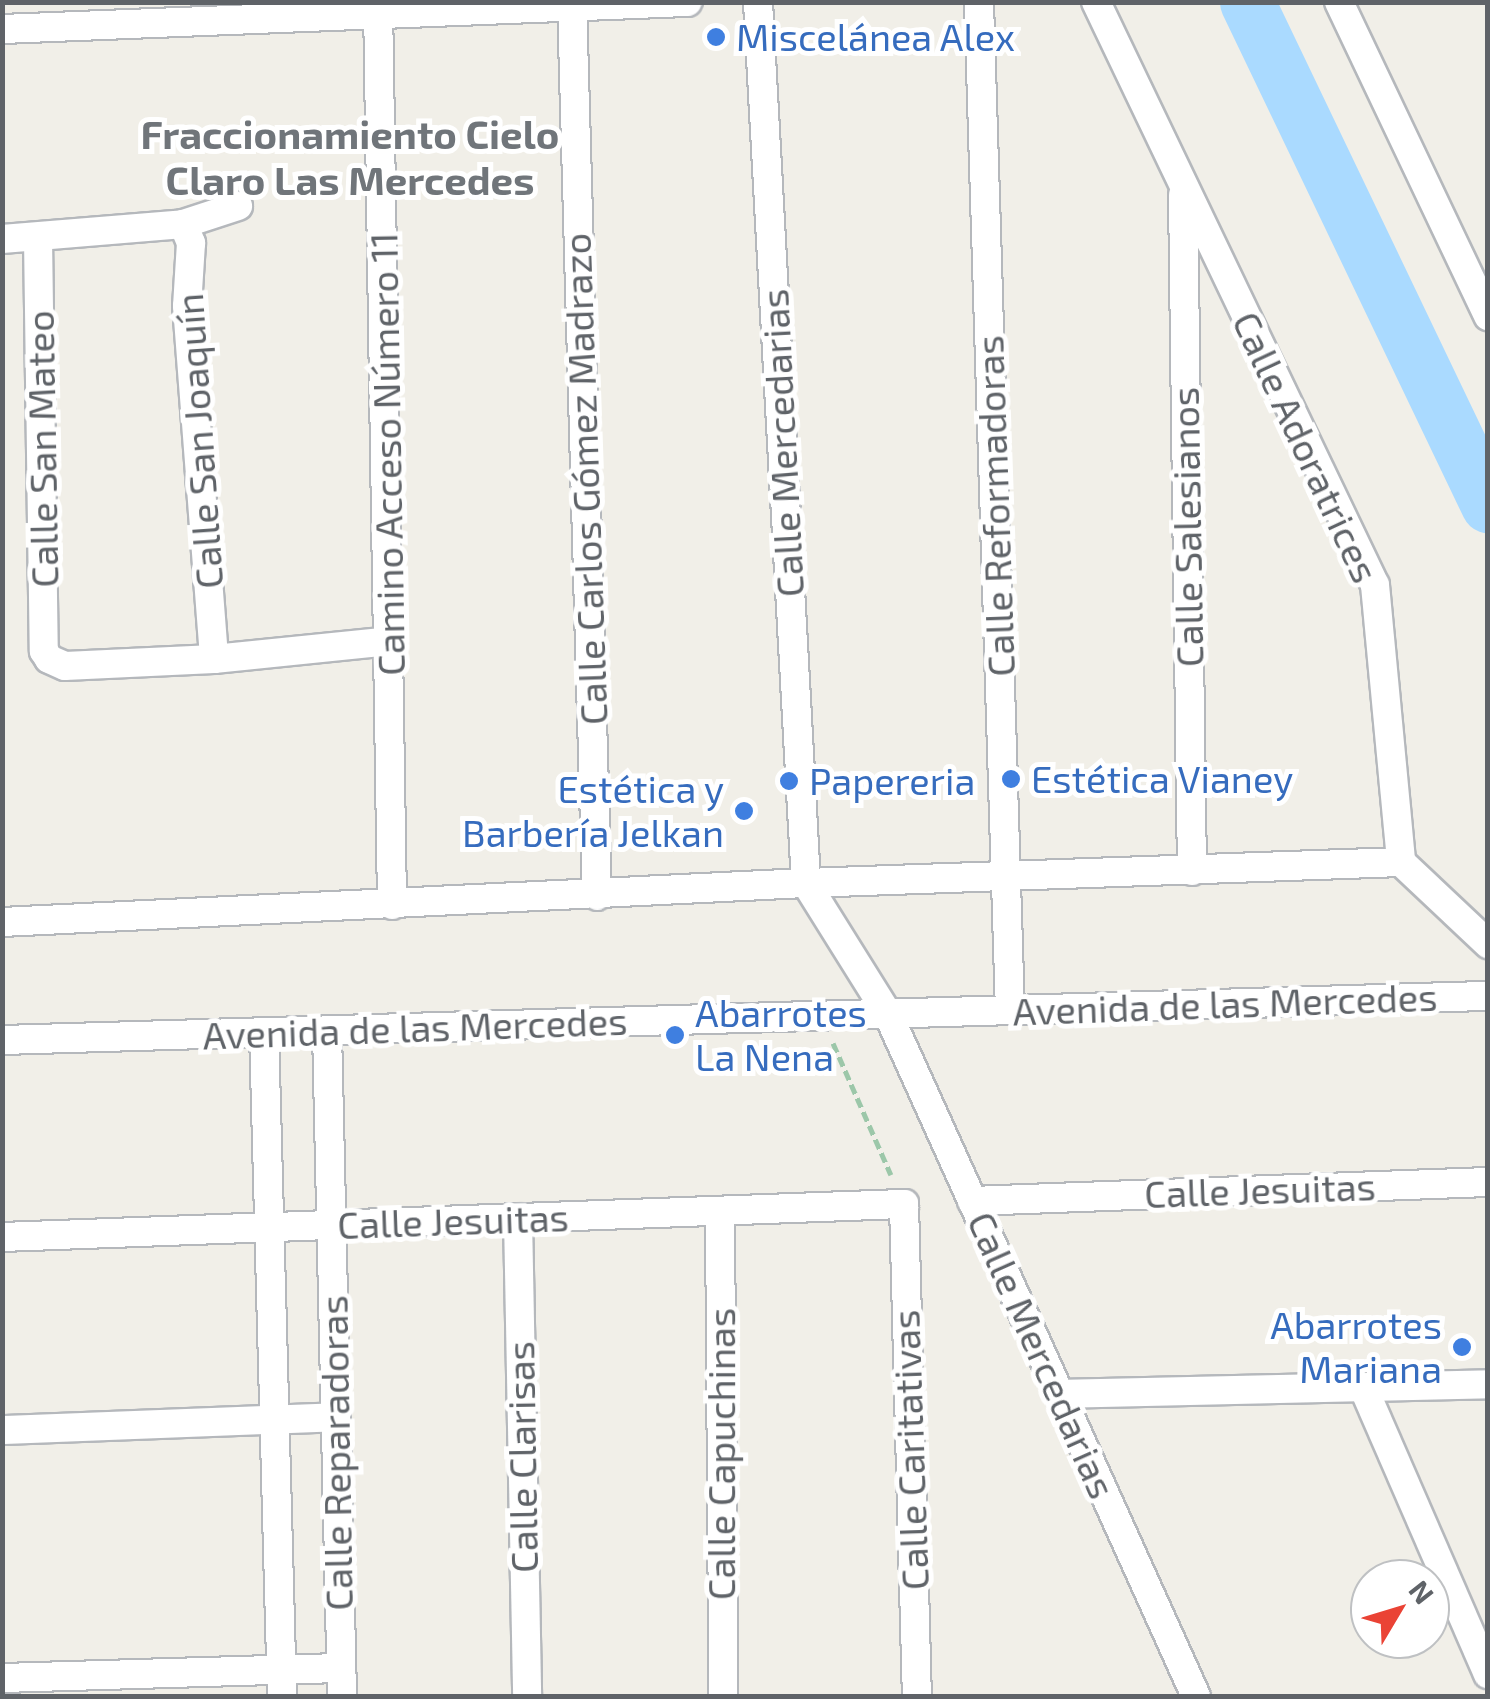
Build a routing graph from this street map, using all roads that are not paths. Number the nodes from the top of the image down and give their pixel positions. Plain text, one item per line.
1 (688, 2) edge
2 (758, 2) edge
3 (979, 2) edge
4 (1096, 2) edge
5 (1339, 2) edge
6 (572, 5) edge
7 (378, 8) edge
8 (2, 29) edge
9 (1182, 184) junction
10 (238, 206) dead end
11 (183, 224) junction
12 (38, 238) junction
13 (2, 239) edge
14 (1488, 316) edge
15 (392, 640) junction
16 (214, 658) junction
17 (1401, 862) junction
18 (1192, 871) junction
19 (1006, 879) junction
20 (806, 883) junction
21 (597, 896) junction
22 (392, 906) junction
23 (2, 922) edge
24 (1488, 944) edge
25 (1488, 996) edge
26 (1010, 1010) junction
27 (888, 1014) junction
28 (327, 1030) junction
29 (264, 1032) junction
30 (2, 1040) edge
31 (1488, 1182) edge
32 (972, 1200) junction
33 (904, 1204) joint
34 (720, 1211) junction
35 (518, 1218) junction
36 (331, 1225) junction
37 (270, 1228) junction
38 (2, 1237) edge
39 (1488, 1384) edge
40 (1364, 1389) junction
41 (1059, 1394) junction
42 (336, 1417) junction
43 (275, 1420) junction
44 (2, 1430) edge
45 (341, 1668) junction
46 (1488, 1674) edge
47 (2, 1678) edge
48 (282, 1683) edge
49 (342, 1696) edge
50 (527, 1696) edge
51 (723, 1696) edge
52 (917, 1696) edge
53 (1196, 1696) edge

1 - 6 street
2 - 20 street, Calle Mercedarias
3 - 19 street, Calle Reformadoras
4 - 9 street, Calle Adoratrices
5 - 14 street
6 - 7 street
6 - 21 street, Calle Carlos Gómez Madrazo
7 - 8 street
7 - 15 street, Camino Acceso Número 11
9 - 17 street, Calle Adoratrices
9 - 18 street, Calle Salesianos
10 - 11 street
11 - 12 street
11 - 16 street, Calle San Joaquín
12 - 13 street
12 - 16 street, Calle San Mateo
15 - 16 street
15 - 22 street, Camino Acceso Número 11
17 - 18 street
17 - 24 street
18 - 19 street
19 - 20 street
19 - 26 street, Calle Reformadoras
20 - 21 street
20 - 27 street, Calle Mercedarias
21 - 22 street
22 - 23 street
25 - 26 street, Avenida de las Mercedes
26 - 27 street, Avenida de las Mercedes
27 - 28 street, Avenida de las Mercedes
27 - 32 street, Calle Mercedarias
28 - 29 street, Avenida de las Mercedes
28 - 36 street, Calle Reparadoras
29 - 30 street, Avenida de las Mercedes
29 - 37 street, Calle Reparadoras
31 - 32 street, Calle Jesuitas
32 - 41 street, Calle Mercedarias
33 - 34 street, Calle Jesuitas
33 - 52 street, Calle Caritativas
34 - 35 street, Calle Jesuitas
34 - 51 street, Calle Capuchinas
35 - 36 street, Calle Jesuitas
35 - 50 street, Calle Clarisas
36 - 37 street, Calle Jesuitas
36 - 42 street, Calle Reparadoras
37 - 38 street, Calle Jesuitas
37 - 43 street, Calle Reparadoras
39 - 40 street
40 - 41 street
40 - 46 street
41 - 53 street, Calle Mercedarias
42 - 43 street
42 - 45 street, Calle Reparadoras
43 - 44 street
43 - 48 street, Calle Reparadoras
45 - 48 street
45 - 49 street, Calle Reparadoras
47 - 48 street

